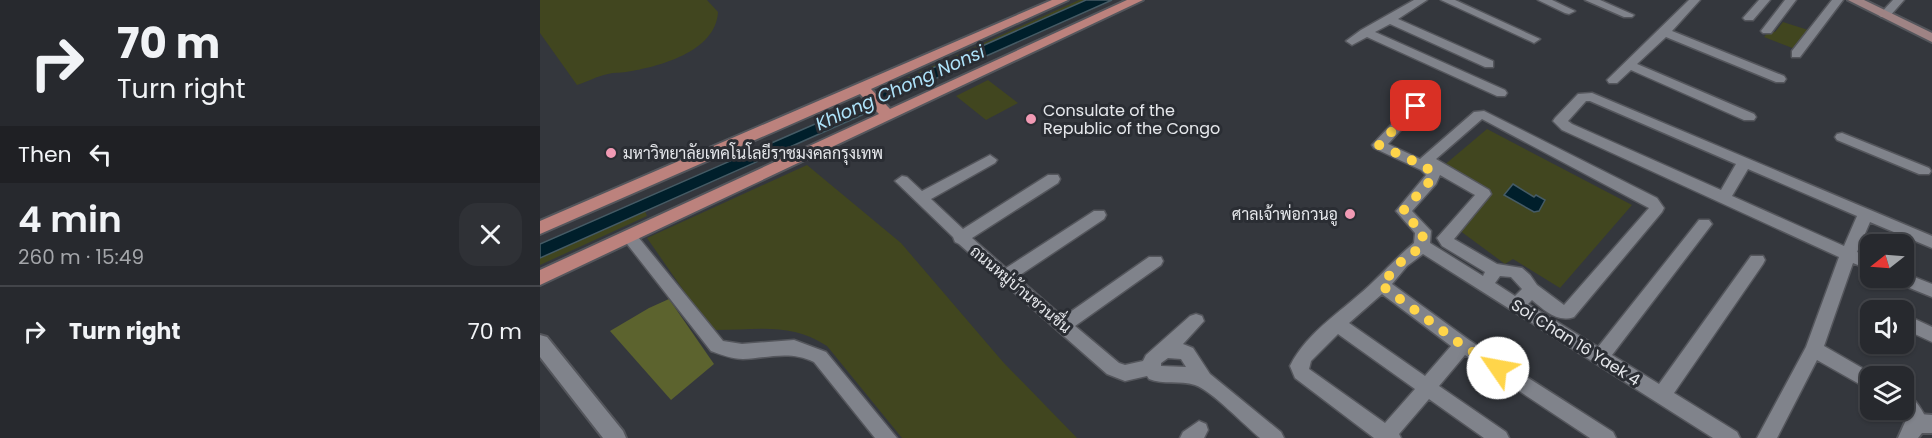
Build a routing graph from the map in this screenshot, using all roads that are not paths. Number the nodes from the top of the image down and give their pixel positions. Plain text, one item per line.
1 (1062, 0) edge
2 (1137, 0) edge
3 (1395, 0) edge
4 (1422, 0) edge
5 (1446, 0) edge
6 (1543, 0) edge
7 (1590, 0) edge
8 (1695, 0) edge
9 (1765, 0) edge
10 (1791, 0) edge
11 (1838, 0) edge
12 (1854, 0) edge
13 (1899, 0) edge
14 (1410, 7) junction
15 (1569, 11) dead end
16 (1628, 15) dead end
17 (1885, 15) junction
18 (1749, 18) dead end
19 (1389, 19) junction
20 (1767, 31) dead end
21 (1365, 32) junction
22 (1663, 32) junction
23 (1932, 38) edge
24 (1534, 39) dead end
25 (1352, 41) dead end
26 (1796, 54) dead end
27 (1489, 64) dead end
28 (1629, 65) junction
29 (1780, 79) dead end
30 (1613, 80) dead end
31 (1430, 91) dead end
32 (1501, 93) dead end
33 (875, 100) junction
34 (1749, 117) dead end
35 (1842, 137) dead end
36 (990, 160) dead end
37 (1744, 163) junction
38 (1924, 170) edge
39 (1053, 179) dead end
40 (902, 181) dead end
41 (920, 199) junction
42 (1723, 199) junction
43 (1100, 215) dead end
44 (1865, 215) junction
45 (1704, 224) dead end
46 (540, 228) edge
47 (629, 236) junction
48 (960, 238) junction
49 (1932, 242) edge
50 (1422, 246) junction
51 (1848, 255) junction
52 (1758, 260) dead end
53 (1860, 260) edge
54 (1155, 261) dead end
55 (1005, 277) junction
56 (1490, 277) junction
57 (540, 278) edge
58 (1914, 283) edge
59 (1381, 285) junction
60 (1532, 290) junction
61 (1932, 291) edge
62 (1517, 304) junction
63 (1197, 321) dead end
64 (1337, 324) junction
65 (1064, 325) junction
66 (1914, 326) edge
67 (1932, 335) edge
68 (540, 343) edge
69 (1462, 345) junction
70 (1815, 349) junction
71 (1164, 351) junction
72 (1600, 357) junction
73 (1152, 367) junction
74 (1860, 376) edge
75 (1204, 380) junction
76 (1427, 386) junction
77 (1662, 395) junction
78 (1914, 413) edge
79 (1920, 428) edge
80 (1387, 437) edge
81 (616, 438) edge
82 (887, 438) edge
83 (1274, 438) edge
84 (1499, 438) edge
85 (1606, 438) edge
86 (1730, 438) edge
87 (1767, 438) edge

1 - 33 main road
2 - 33 main road
3 - 14 street
4 - 14 street
5 - 24 street
6 - 15 street
7 - 16 street
8 - 22 street
9 - 18 street
10 - 20 street
11 - 26 street
12 - 17 main road
13 - 17 street
14 - 19 street
17 - 23 main road
19 - 21 street
19 - 27 street
21 - 25 street
21 - 32 street
22 - 28 street
22 - 29 street
28 - 30 street
28 - 34 street
31 - 50 street
33 - 46 main road
33 - 47 main road
35 - 38 street
36 - 41 street
37 - 42 street
37 - 42 street
37 - 44 street
39 - 48 street
40 - 41 street, ถนนหมู่บ้านชวนชื่น
41 - 48 street, ถนนหมู่บ้านชวนชื่น
42 - 51 street
43 - 55 street
44 - 49 street
44 - 51 street
45 - 72 street
47 - 57 main road
47 - 82 street
48 - 55 street, ถนนหมู่บ้านชวนชื่น
50 - 56 street, Soi Chan 16 Yaek 4
50 - 59 street
51 - 53 street
51 - 70 street
52 - 77 street
54 - 65 street
55 - 65 street, ถนนหมู่บ้านชวนชื่น
56 - 60 street
56 - 60 street
56 - 62 street, Soi Chan 16 Yaek 4
58 - 61 street
59 - 64 street
59 - 69 street
60 - 62 street
62 - 72 street, Soi Chan 16 Yaek 4
63 - 71 street
64 - 76 street
64 - 80 street
65 - 73 street, ถนนหมู่บ้านชวนชื่น
66 - 67 street
68 - 81 street
69 - 76 street
69 - 85 street
70 - 74 street
70 - 87 street
71 - 73 street
71 - 75 street
72 - 77 street, Soi Chan 16 Yaek 4
73 - 75 street, ถนนหมู่บ้านชวนชื่น
75 - 83 street
76 - 80 street
76 - 84 street
77 - 86 street, Soi Chan 16 Yaek 4
78 - 79 street

